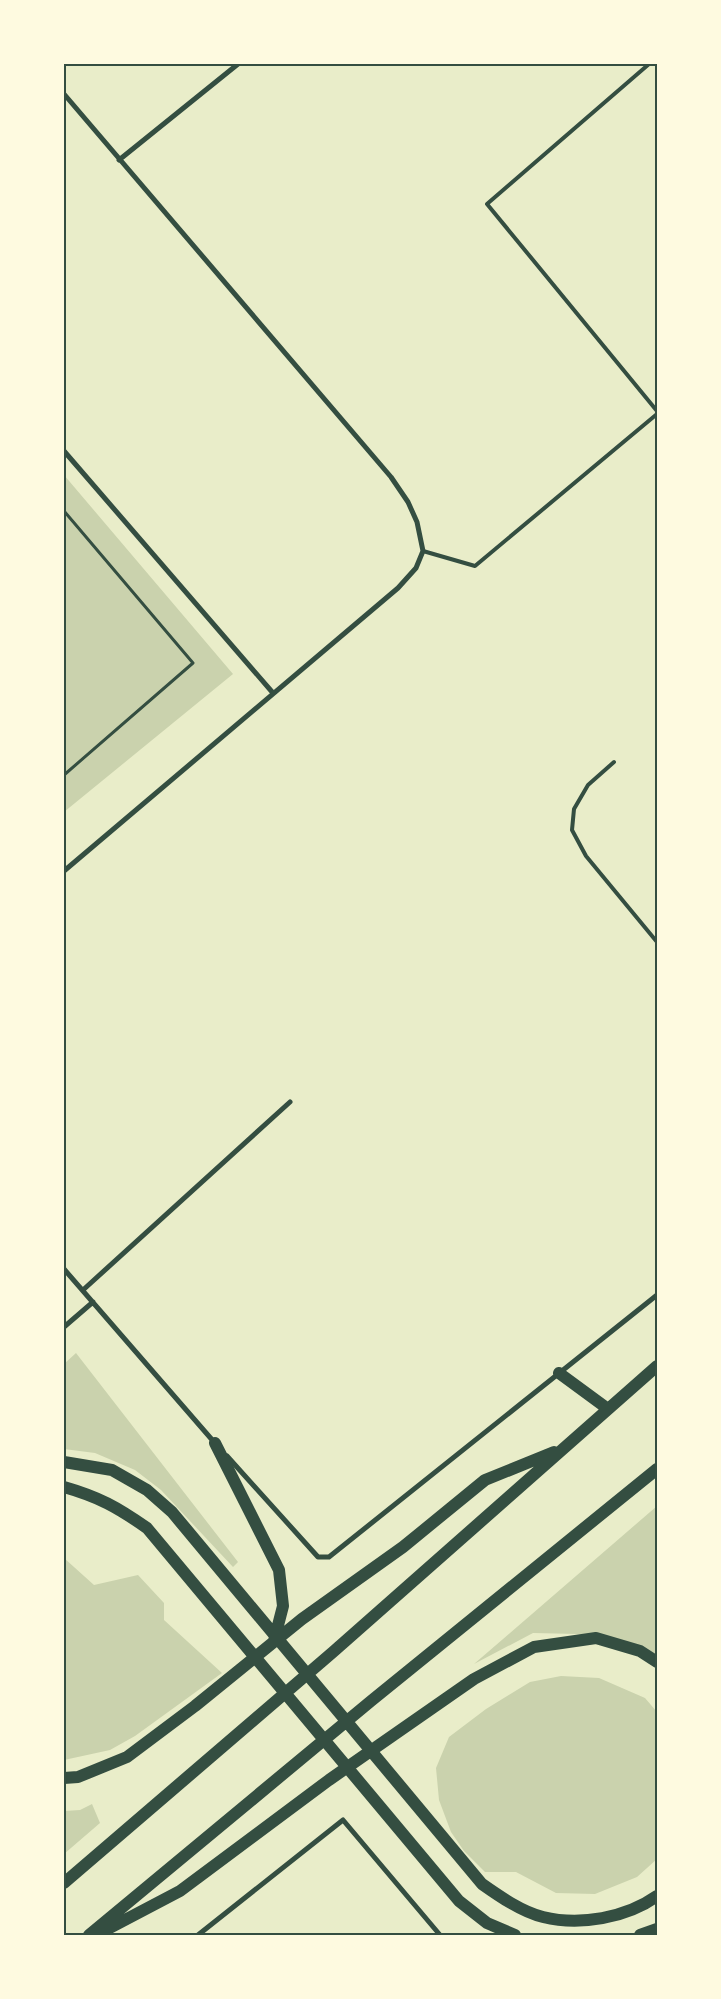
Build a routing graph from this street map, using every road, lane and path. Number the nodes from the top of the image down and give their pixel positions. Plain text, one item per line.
1 (238, 64) edge
2 (650, 64) edge
3 (64, 94) edge
4 (119, 160) junction
5 (657, 413) edge
6 (64, 451) edge
7 (64, 511) edge
8 (423, 552) junction
9 (273, 693) junction
10 (614, 762) dead end
11 (64, 775) edge
12 (64, 872) edge
13 (657, 942) edge
14 (290, 1102) dead end
15 (64, 1269) edge
16 (83, 1290) junction
17 (657, 1295) edge
18 (93, 1302) junction
19 (64, 1327) edge
20 (657, 1366) edge
21 (559, 1373) junction
22 (608, 1409) junction
23 (215, 1443) junction
24 (562, 1449) junction
25 (64, 1462) edge
26 (657, 1469) edge
27 (64, 1487) edge
28 (274, 1642) junction
29 (657, 1662) edge
30 (64, 1778) edge
31 (64, 1883) edge
32 (657, 1896) edge
33 (657, 1929) edge
34 (89, 1935) edge
35 (96, 1935) edge
36 (198, 1935) edge
37 (440, 1935) edge
38 (515, 1935) edge
39 (640, 1935) edge

1 - 4 street
2 - 5 lane
3 - 4 street
4 - 8 street
5 - 8 lane
6 - 9 street
7 - 11 path
8 - 9 street
9 - 12 street
10 - 13 lane
14 - 16 street
15 - 16 street
16 - 18 street
17 - 21 street
18 - 19 street
18 - 23 street
20 - 22 main road
21 - 22 main road
21 - 23 street
22 - 24 main road
23 - 28 main road
24 - 28 main road
24 - 31 main road
25 - 32 main road
26 - 34 main road
27 - 38 main road
28 - 30 main road
29 - 35 main road
33 - 39 main road
36 - 37 street

